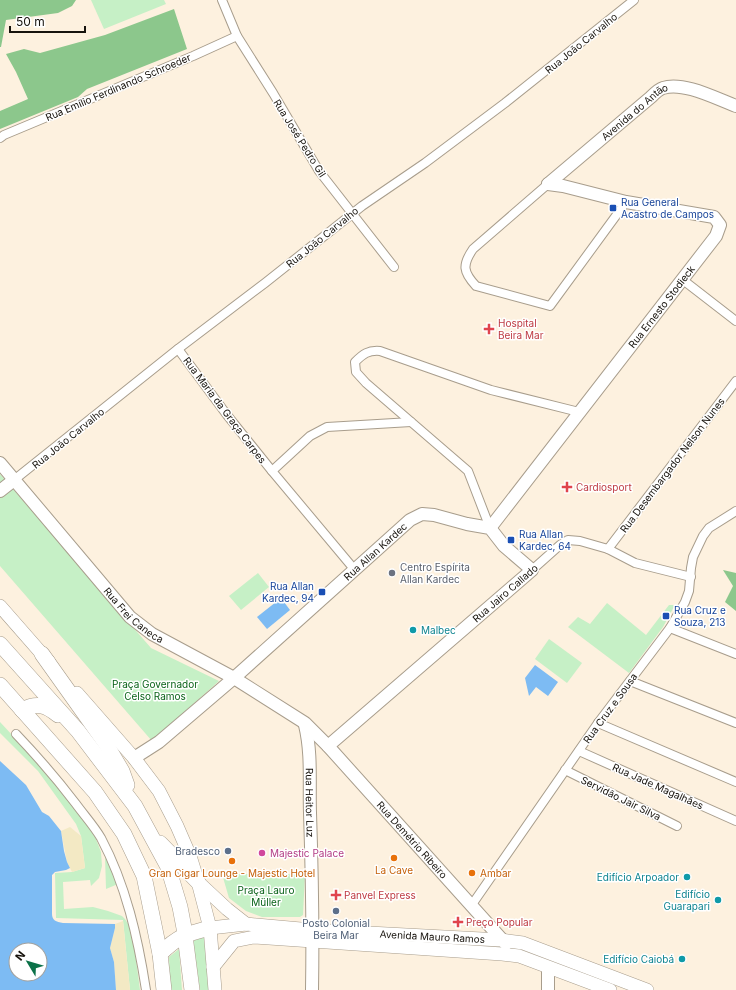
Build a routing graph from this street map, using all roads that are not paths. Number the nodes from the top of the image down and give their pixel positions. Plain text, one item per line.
1 (222, 0) edge
2 (634, 0) edge
3 (237, 36) junction
4 (736, 106) edge
5 (0, 138) edge
6 (548, 184) junction
7 (626, 202) junction
8 (352, 213) junction
9 (394, 267) dead end
10 (683, 280) junction
11 (736, 321) edge
12 (178, 349) junction
13 (736, 381) edge
14 (579, 412) junction
15 (411, 422) junction
16 (0, 463) edge
17 (272, 471) junction
18 (14, 480) junction
19 (0, 491) edge
20 (736, 511) edge
21 (490, 528) junction
22 (608, 549) junction
23 (354, 569) junction
24 (532, 570) junction
25 (691, 577) junction
26 (0, 606) edge
27 (670, 628) junction
28 (0, 644) edge
29 (42, 654) junction
30 (736, 654) edge
31 (234, 678) junction
32 (630, 681) junction
33 (0, 685) edge
34 (22, 710) junction
35 (305, 723) junction
36 (598, 723) junction
37 (736, 723) edge
38 (78, 731) junction
39 (16, 734) dead end
40 (328, 746) junction
41 (579, 751) junction
42 (134, 758) junction
43 (565, 770) junction
44 (736, 782) edge
45 (135, 806) junction
46 (736, 822) edge
47 (677, 826) dead end
48 (149, 832) junction
49 (198, 882) junction
50 (471, 906) junction
51 (246, 924) junction
52 (210, 928) junction
53 (185, 935) junction
54 (313, 935) junction
55 (501, 940) junction
56 (160, 954) junction
57 (519, 956) junction
58 (213, 967) junction
59 (548, 968) junction
60 (146, 990) edge
61 (164, 990) edge
62 (192, 990) edge
63 (215, 990) edge
64 (312, 990) edge
65 (548, 990) edge
66 (610, 990) edge
67 (647, 990) edge

1 - 3 street, Rua José Pedro Gil
2 - 8 street, Rua João Carvalho
3 - 5 street, Rua Emílio Ferdinando Schroeder
3 - 8 street, Rua José Pedro Gil
4 - 6 street, Avenida do Antão
6 - 7 street, Rua Ernesto Stodieck
6 - 7 street
7 - 10 street, Rua Ernesto Stodieck
8 - 9 street, Rua José Pedro Gil
8 - 12 street, Rua João Carvalho
10 - 11 street
10 - 14 street, Rua Ernesto Stodieck
12 - 17 street, Rua Maria da Graça Carpes
12 - 18 street, Rua João Carvalho
13 - 22 street, Rua Desembargador Nelson Nunes
14 - 15 street
14 - 21 street, Rua Ernesto Stodieck
15 - 17 street
15 - 21 street
16 - 18 street, Rua Frei Caneca
17 - 23 street, Rua Maria da Graça Carpes
18 - 19 street
18 - 31 street, Rua Frei Caneca
20 - 25 street, Rua Cruz e Sousa
21 - 23 street, Rua Allan Kardec
21 - 24 street
22 - 24 street, Rua Jairo Callado
22 - 25 street, Rua Jairo Callado
23 - 31 street, Rua Allan Kardec
24 - 40 street, Rua Jairo Callado
25 - 27 street, Rua Cruz e Sousa
26 - 29 main road
27 - 30 street
27 - 32 street, Rua Cruz e Sousa
28 - 38 highway
29 - 42 main road
29 - 45 highway
31 - 35 street, Rua Frei Caneca
31 - 42 street
32 - 36 street, Rua Cruz e Sousa
32 - 37 street
33 - 34 highway
34 - 38 highway
34 - 56 highway
35 - 40 street, Rua Demétrio Ribeiro
35 - 54 street, Rua Heitor Luz
36 - 41 street, Rua Cruz e Sousa
36 - 44 street
38 - 45 highway
39 - 60 street
40 - 50 street, Rua Demétrio Ribeiro
41 - 43 street, Rua Cruz e Sousa
41 - 46 street, Rua Jade Magalhães
42 - 49 main road
43 - 47 street, Servidão Jair Silva
43 - 50 street, Rua Cruz e Sousa
45 - 48 highway
48 - 49 highway
48 - 53 highway
49 - 51 main road
49 - 52 main road
50 - 55 street, Rua Demétrio Ribeiro
51 - 52 main road, Avenida Mauro Ramos
51 - 54 main road, Avenida Mauro Ramos
52 - 53 highway
52 - 58 main road
53 - 56 highway
53 - 62 highway
54 - 55 main road, Avenida Mauro Ramos
54 - 57 main road, Avenida Mauro Ramos
54 - 58 main road, Avenida Mauro Ramos
54 - 64 street, Rua Heitor Luz
55 - 57 street, Rua Demétrio Ribeiro
55 - 67 main road, Avenida Mauro Ramos
56 - 61 highway
57 - 59 main road, Avenida Mauro Ramos
58 - 63 main road
59 - 65 street
59 - 66 main road, Avenida Mauro Ramos

